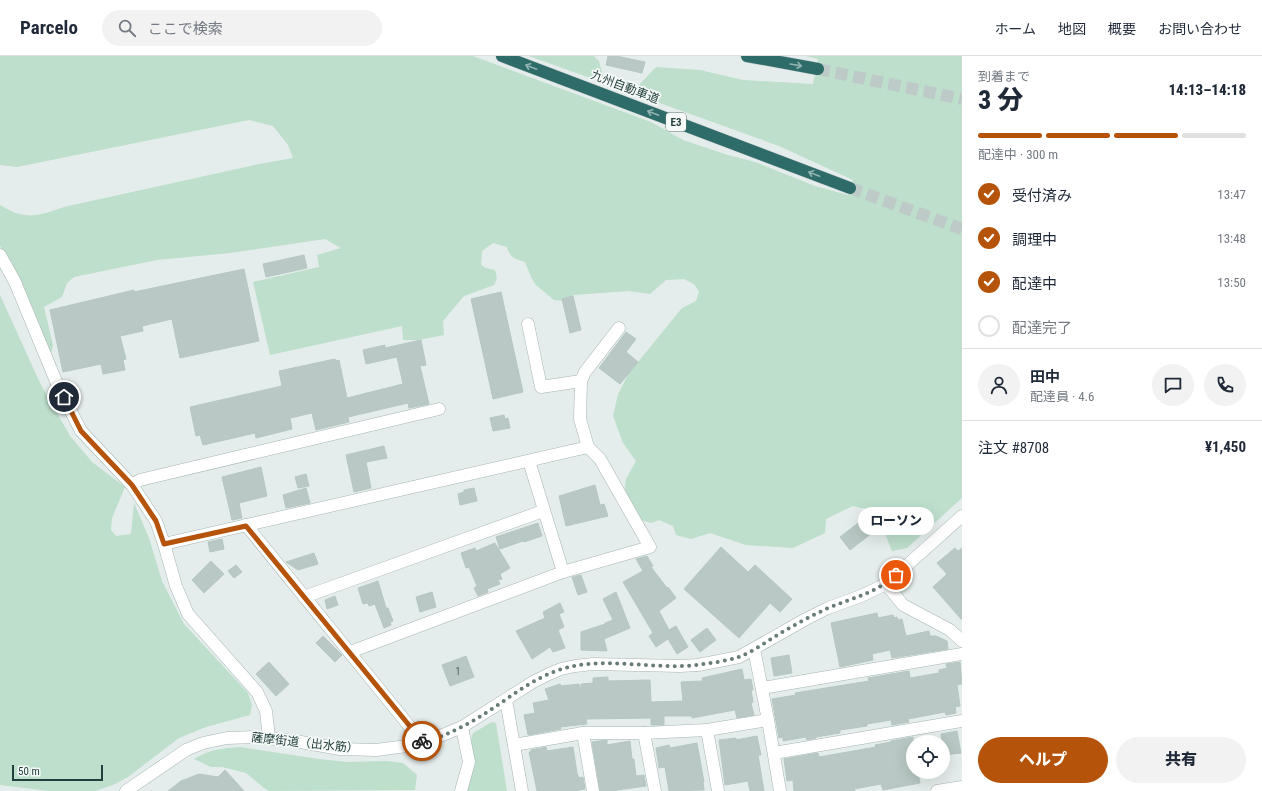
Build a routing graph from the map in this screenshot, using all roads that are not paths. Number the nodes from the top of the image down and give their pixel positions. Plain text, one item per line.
1 (502, 56) edge
2 (747, 56) edge
3 (818, 69) tunnel mouth
4 (850, 188) tunnel mouth
5 (0, 255) edge
6 (528, 324) dead end
7 (618, 328) dead end
8 (582, 381) junction
9 (438, 409) dead end
10 (588, 446) junction
11 (529, 461) junction
12 (132, 485) junction
13 (543, 510) junction
14 (962, 516) edge
15 (246, 526) junction
16 (164, 544) junction
17 (563, 572) junction
18 (886, 584) junction
19 (304, 597) junction
20 (962, 641) edge
21 (754, 650) junction
22 (350, 652) junction
23 (962, 654) edge
24 (762, 688) junction
25 (506, 700) junction
26 (768, 720) junction
27 (962, 721) edge
28 (462, 727) junction
29 (707, 730) junction
30 (583, 733) junction
31 (644, 734) junction
32 (269, 738) junction
33 (423, 743) junction
34 (514, 745) junction
35 (774, 753) junction
36 (962, 787) edge
37 (126, 791) edge
38 (461, 791) edge
39 (522, 791) edge
40 (593, 791) edge
41 (655, 791) edge
42 (718, 791) edge
43 (780, 791) edge
44 (937, 791) edge

4 -> 1 highway, 九州自動車道 / E3
2 -> 3 highway
5 - 12 street
6 - 8 street
7 - 8 street
8 - 10 street
9 - 12 street
10 - 11 street
10 - 17 street
11 - 13 street
11 - 15 street
12 - 16 street
13 - 17 street
13 - 19 street
14 - 18 street, 薩摩街道（出水筋）
15 - 16 street
15 - 19 street
16 - 32 street
17 - 22 street
18 - 20 street
18 - 21 street, 薩摩街道（出水筋）
19 - 22 street
21 - 24 street
21 - 25 street, 薩摩街道（出水筋）
22 - 33 street
23 - 24 street
24 - 26 street
25 - 28 street, 薩摩街道（出水筋）
25 - 34 street
26 - 29 street
26 - 35 street
27 - 35 street
28 - 33 street, 薩摩街道（出水筋）
28 - 38 street
29 - 31 street
29 - 42 street
30 - 31 street
30 - 34 street
30 - 40 street
31 - 41 street
32 - 33 street, 薩摩街道（出水筋）
32 - 37 street, 薩摩街道（出水筋）
34 - 39 street
35 - 43 street
36 - 44 street

